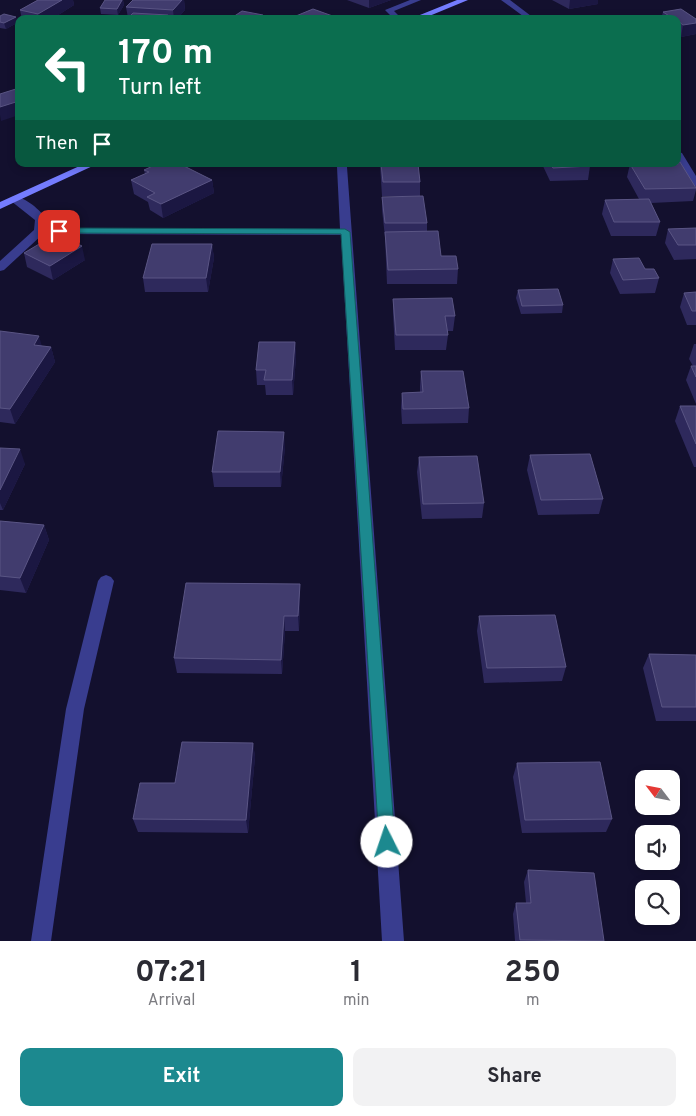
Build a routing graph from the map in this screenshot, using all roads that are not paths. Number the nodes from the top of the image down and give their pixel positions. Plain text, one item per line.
1 (417, 0) edge
2 (456, 0) edge
3 (464, 0) edge
4 (505, 0) edge
5 (395, 15) edge
6 (425, 15) edge
7 (526, 15) edge
8 (681, 160) edge
9 (85, 167) edge
10 (342, 167) edge
11 (696, 184) edge
12 (15, 199) junction
13 (0, 206) edge
14 (40, 231) junction
15 (345, 232) junction
16 (0, 267) edge
17 (106, 581) dead end
18 (41, 941) edge
19 (394, 941) edge

1 - 5 lane
2 - 3 lane
3 - 6 street
4 - 7 lane
8 - 11 street
9 - 12 street
10 - 15 street
12 - 13 street
12 - 14 street
14 - 15 street
14 - 16 street
15 - 19 street
17 - 18 lane

